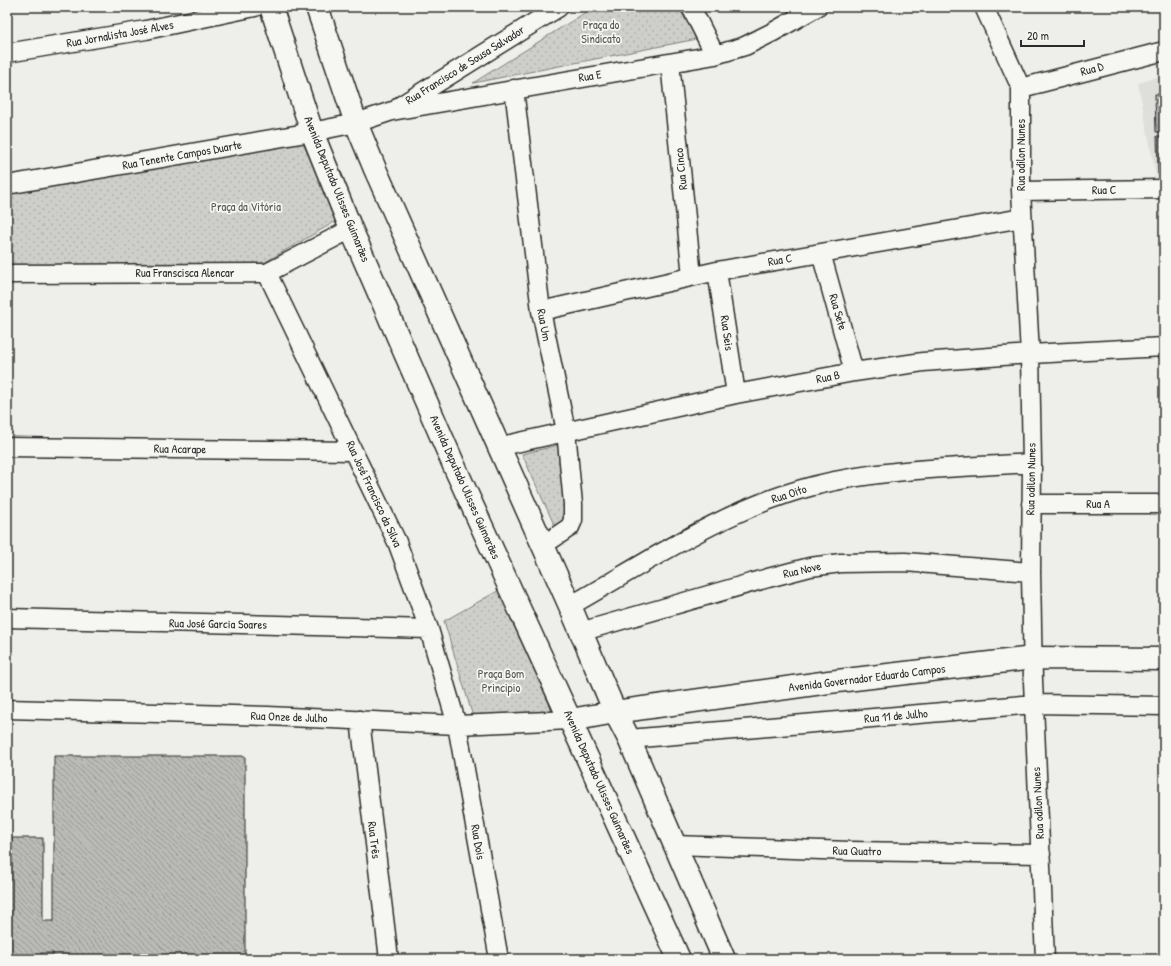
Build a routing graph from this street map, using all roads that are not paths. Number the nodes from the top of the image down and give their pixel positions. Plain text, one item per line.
1 (256, 7) edge
2 (271, 7) edge
3 (317, 7) edge
4 (559, 7) edge
5 (691, 7) edge
6 (817, 7) edge
7 (984, 7) edge
8 (1164, 51) edge
9 (7, 53) edge
10 (715, 55) junction
11 (670, 63) junction
12 (1021, 88) junction
13 (514, 89) junction
14 (392, 111) junction
15 (356, 123) junction
16 (312, 132) junction
17 (7, 185) edge
18 (1164, 189) edge
19 (1021, 191) junction
20 (1022, 218) junction
21 (351, 229) junction
22 (821, 253) junction
23 (718, 271) junction
24 (267, 273) junction
25 (7, 274) edge
26 (692, 276) junction
27 (541, 311) junction
28 (1164, 347) edge
29 (1030, 354) junction
30 (854, 372) junction
31 (736, 394) junction
32 (566, 431) junction
33 (7, 447) edge
34 (497, 447) junction
35 (353, 451) junction
36 (1032, 463) junction
37 (1031, 504) junction
38 (1164, 504) edge
39 (542, 546) junction
40 (1031, 572) junction
41 (570, 606) junction
42 (7, 618) edge
43 (429, 629) junction
44 (580, 632) junction
45 (1033, 658) junction
46 (1164, 659) edge
47 (1034, 704) junction
48 (1164, 706) edge
49 (7, 709) edge
50 (615, 712) junction
51 (360, 720) junction
52 (571, 720) junction
53 (457, 725) junction
54 (629, 739) junction
55 (674, 844) junction
56 (1041, 854) junction
57 (389, 959) edge
58 (499, 959) edge
59 (678, 959) edge
60 (724, 959) edge
61 (1045, 959) edge

1 - 9 street, Rua Jornalista José Alves
2 - 16 street, Avenida Deputado Ulisses Guimarães
3 - 15 street
4 - 14 street, Rua Francisco de Sousa Salvador
5 - 10 street
6 - 10 street, Rua E
7 - 12 street, Rua odilon Nunes
8 - 12 street, Rua D
10 - 11 street, Rua E
11 - 13 street, Rua E
11 - 26 street, Rua Cinco
12 - 19 street, Rua odilon Nunes
13 - 14 street, Rua E
13 - 27 street, Rua Um
14 - 15 street, Rua E
15 - 16 street, Rua Tenente Campos Duarte
15 - 34 street
16 - 17 street, Rua Tenente Campos Duarte
16 - 21 street, Avenida Deputado Ulisses Guimarães
18 - 19 street, Rua C
19 - 20 street, Rua odilon Nunes
20 - 22 street, Rua C
20 - 29 street, Rua odilon Nunes
21 - 24 street, Rua Franscisca Alencar
21 - 52 street, Avenida Deputado Ulisses Guimarães
22 - 23 street, Rua C
22 - 30 street, Rua Sete
23 - 26 street, Rua C
23 - 31 street, Rua Seis
24 - 25 street, Rua Franscisca Alencar
24 - 35 street, Rua José Francisco da Silva
26 - 27 street, Rua C
27 - 32 street, Rua Um
28 - 29 street, Rua B
29 - 30 street, Rua B
29 - 36 street, Rua odilon Nunes
30 - 31 street, Rua B
31 - 32 street, Rua B
32 - 34 street, Rua B
32 - 39 street, Rua Um
33 - 35 street, Rua Acarape
34 - 39 street
35 - 43 street, Rua José Francisco da Silva
36 - 37 street, Rua odilon Nunes
36 - 41 street, Rua Oito
37 - 38 street, Rua A
37 - 40 street, Rua odilon Nunes
39 - 41 street
40 - 44 street, Rua Nove
40 - 45 street, Rua odilon Nunes
41 - 44 street
42 - 43 street, Rua José Garcia Soares
43 - 53 street, Rua José Francisco da Silva
44 - 50 street
45 - 46 street, Avenida Governador Eduardo Campos
45 - 47 street, Rua odilon Nunes
45 - 50 street, Avenida Governador Eduardo Campos
47 - 48 street, Rua 11 de Julho
47 - 54 street, Rua 11 de Julho
47 - 56 street, Rua odilon Nunes
49 - 51 street, Rua Onze de Julho
50 - 52 street, Avenida Governador Eduardo Campos
50 - 54 street
51 - 53 street, Rua Onze de Julho
51 - 57 street, Rua Três
52 - 53 street, Rua Onze de Julho
52 - 59 street, Avenida Deputado Ulisses Guimarães
53 - 58 street, Rua Dois
54 - 55 street
55 - 56 street, Rua Quatro
55 - 60 street
56 - 61 street, Rua odilon Nunes

